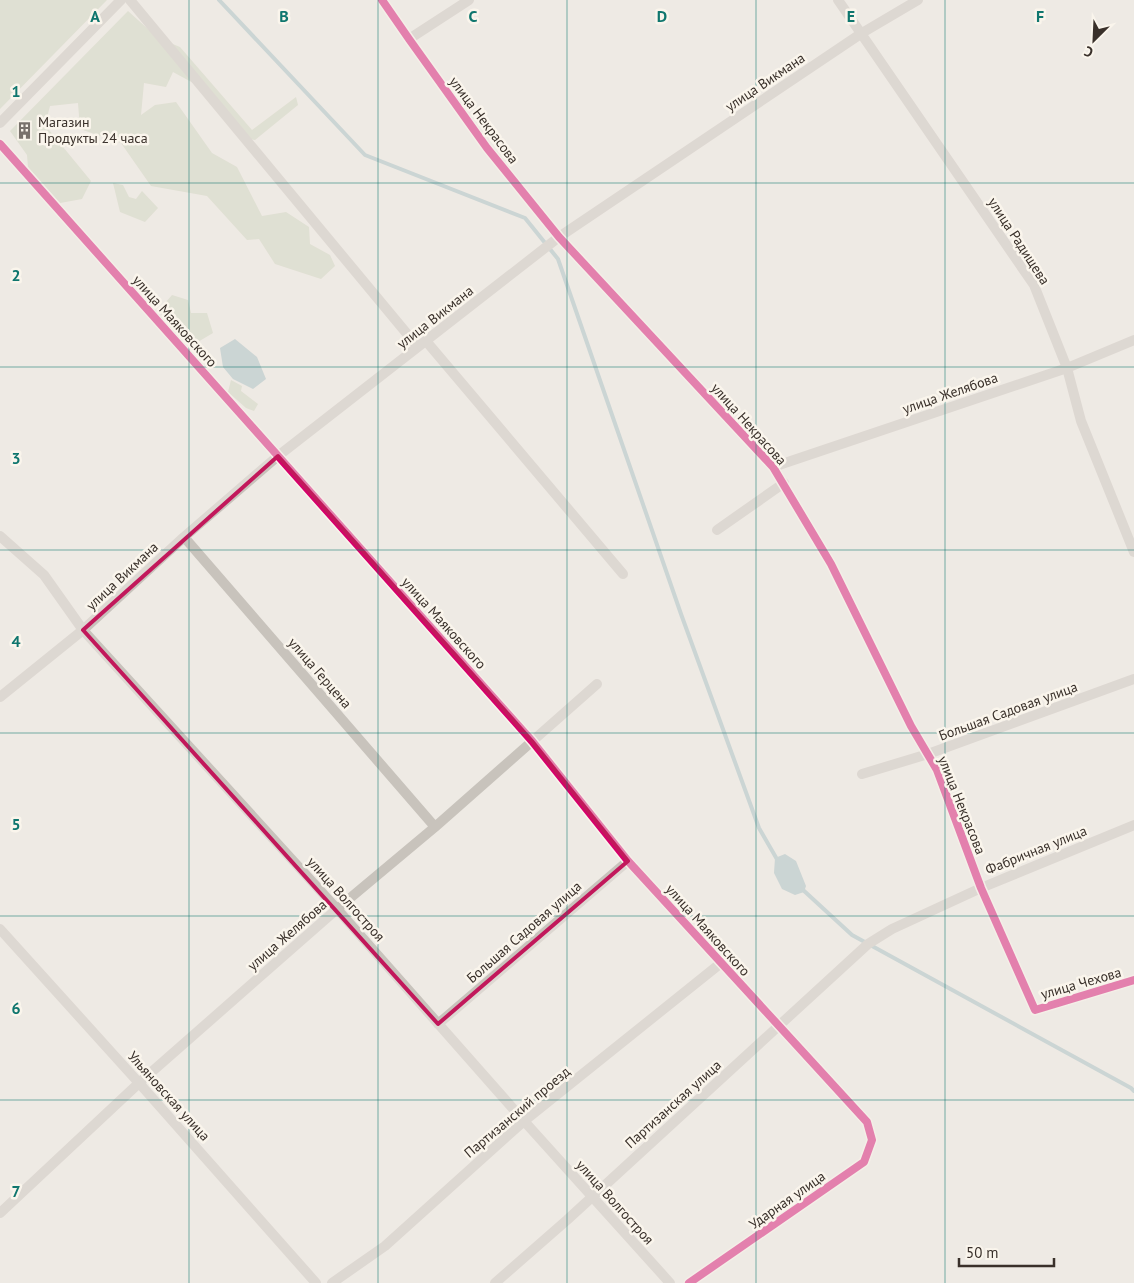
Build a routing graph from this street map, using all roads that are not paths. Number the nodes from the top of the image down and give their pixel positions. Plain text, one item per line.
1 (121, 0) edge
2 (130, 0) edge
3 (382, 0) edge
4 (470, 0) edge
5 (838, 0) edge
6 (918, 0) edge
7 (862, 33) junction
8 (409, 39) junction
9 (0, 123) edge
10 (0, 144) edge
11 (559, 237) junction
12 (1134, 340) edge
13 (422, 344) junction
14 (1067, 368) junction
15 (278, 456) junction
16 (773, 467) junction
17 (784, 483) junction
18 (717, 530) dead end
19 (0, 536) edge
20 (184, 537) junction
21 (1134, 552) edge
22 (624, 574) dead end
23 (83, 630) junction
24 (1134, 679) edge
25 (597, 684) dead end
26 (0, 698) edge
27 (532, 741) junction
28 (928, 754) junction
29 (862, 774) dead end
30 (1134, 825) edge
31 (435, 827) junction
32 (628, 861) junction
33 (981, 888) junction
34 (337, 909) junction
35 (0, 929) edge
36 (868, 944) joint
37 (721, 963) junction
38 (1134, 980) edge
39 (1034, 1010) joint
40 (438, 1024) junction
41 (779, 1026) junction
42 (139, 1083) junction
43 (524, 1121) junction
44 (867, 1122) joint
45 (592, 1197) junction
46 (0, 1212) edge
47 (316, 1283) edge
48 (332, 1283) edge
49 (495, 1283) edge
50 (670, 1283) edge
51 (689, 1283) edge

1 - 9 street
2 - 13 street
3 - 8 street, улица Некрасова
4 - 8 street
5 - 7 street, улица Радищева
6 - 7 street, улица Викмана
7 - 11 street, улица Викмана
7 - 14 street, улица Радищева
8 - 11 street, улица Некрасова
10 - 15 street, улица Маяковского
11 - 13 street, улица Викмана
11 - 16 street, улица Некрасова
12 - 14 street, улица Желябова
13 - 15 street, улица Викмана
13 - 22 street
14 - 16 street, улица Желябова
14 - 21 street, улица Радищева
15 - 20 street, улица Викмана
15 - 27 street, улица Маяковского
16 - 17 street, улица Некрасова
17 - 18 street
17 - 28 street, улица Некрасова
19 - 23 street, улица Волгостроя
20 - 23 street, улица Викмана
20 - 31 street, улица Герцена
23 - 26 street, улица Викмана
23 - 34 street, улица Волгостроя
24 - 28 street, Большая Садовая улица
25 - 27 street, улица Желябова
27 - 31 street, улица Желябова
27 - 32 street, улица Маяковского
28 - 29 street, Большая Садовая улица
28 - 33 street, улица Некрасова
30 - 33 street, Фабричная улица
31 - 34 street, улица Желябова
32 - 37 street, улица Маяковского
32 - 40 street, Большая Садовая улица
33 - 36 street, Фабричная улица
33 - 39 street, улица Некрасова
34 - 40 street, улица Волгостроя
34 - 42 street, улица Желябова
35 - 42 street, Ульяновская улица
36 - 41 street, Партизанская улица
37 - 41 street, улица Маяковского
37 - 43 street, Партизанский проезд
38 - 39 street, улица Чехова
40 - 43 street, улица Волгостроя
41 - 44 street, улица Маяковского
41 - 45 street, Партизанская улица
42 - 46 street, улица Желябова
42 - 47 street, Ульяновская улица
43 - 45 street, улица Волгостроя
43 - 48 street, Партизанский проезд
44 - 51 street, Ударная улица
45 - 49 street, Партизанская улица
45 - 50 street, улица Волгостроя

